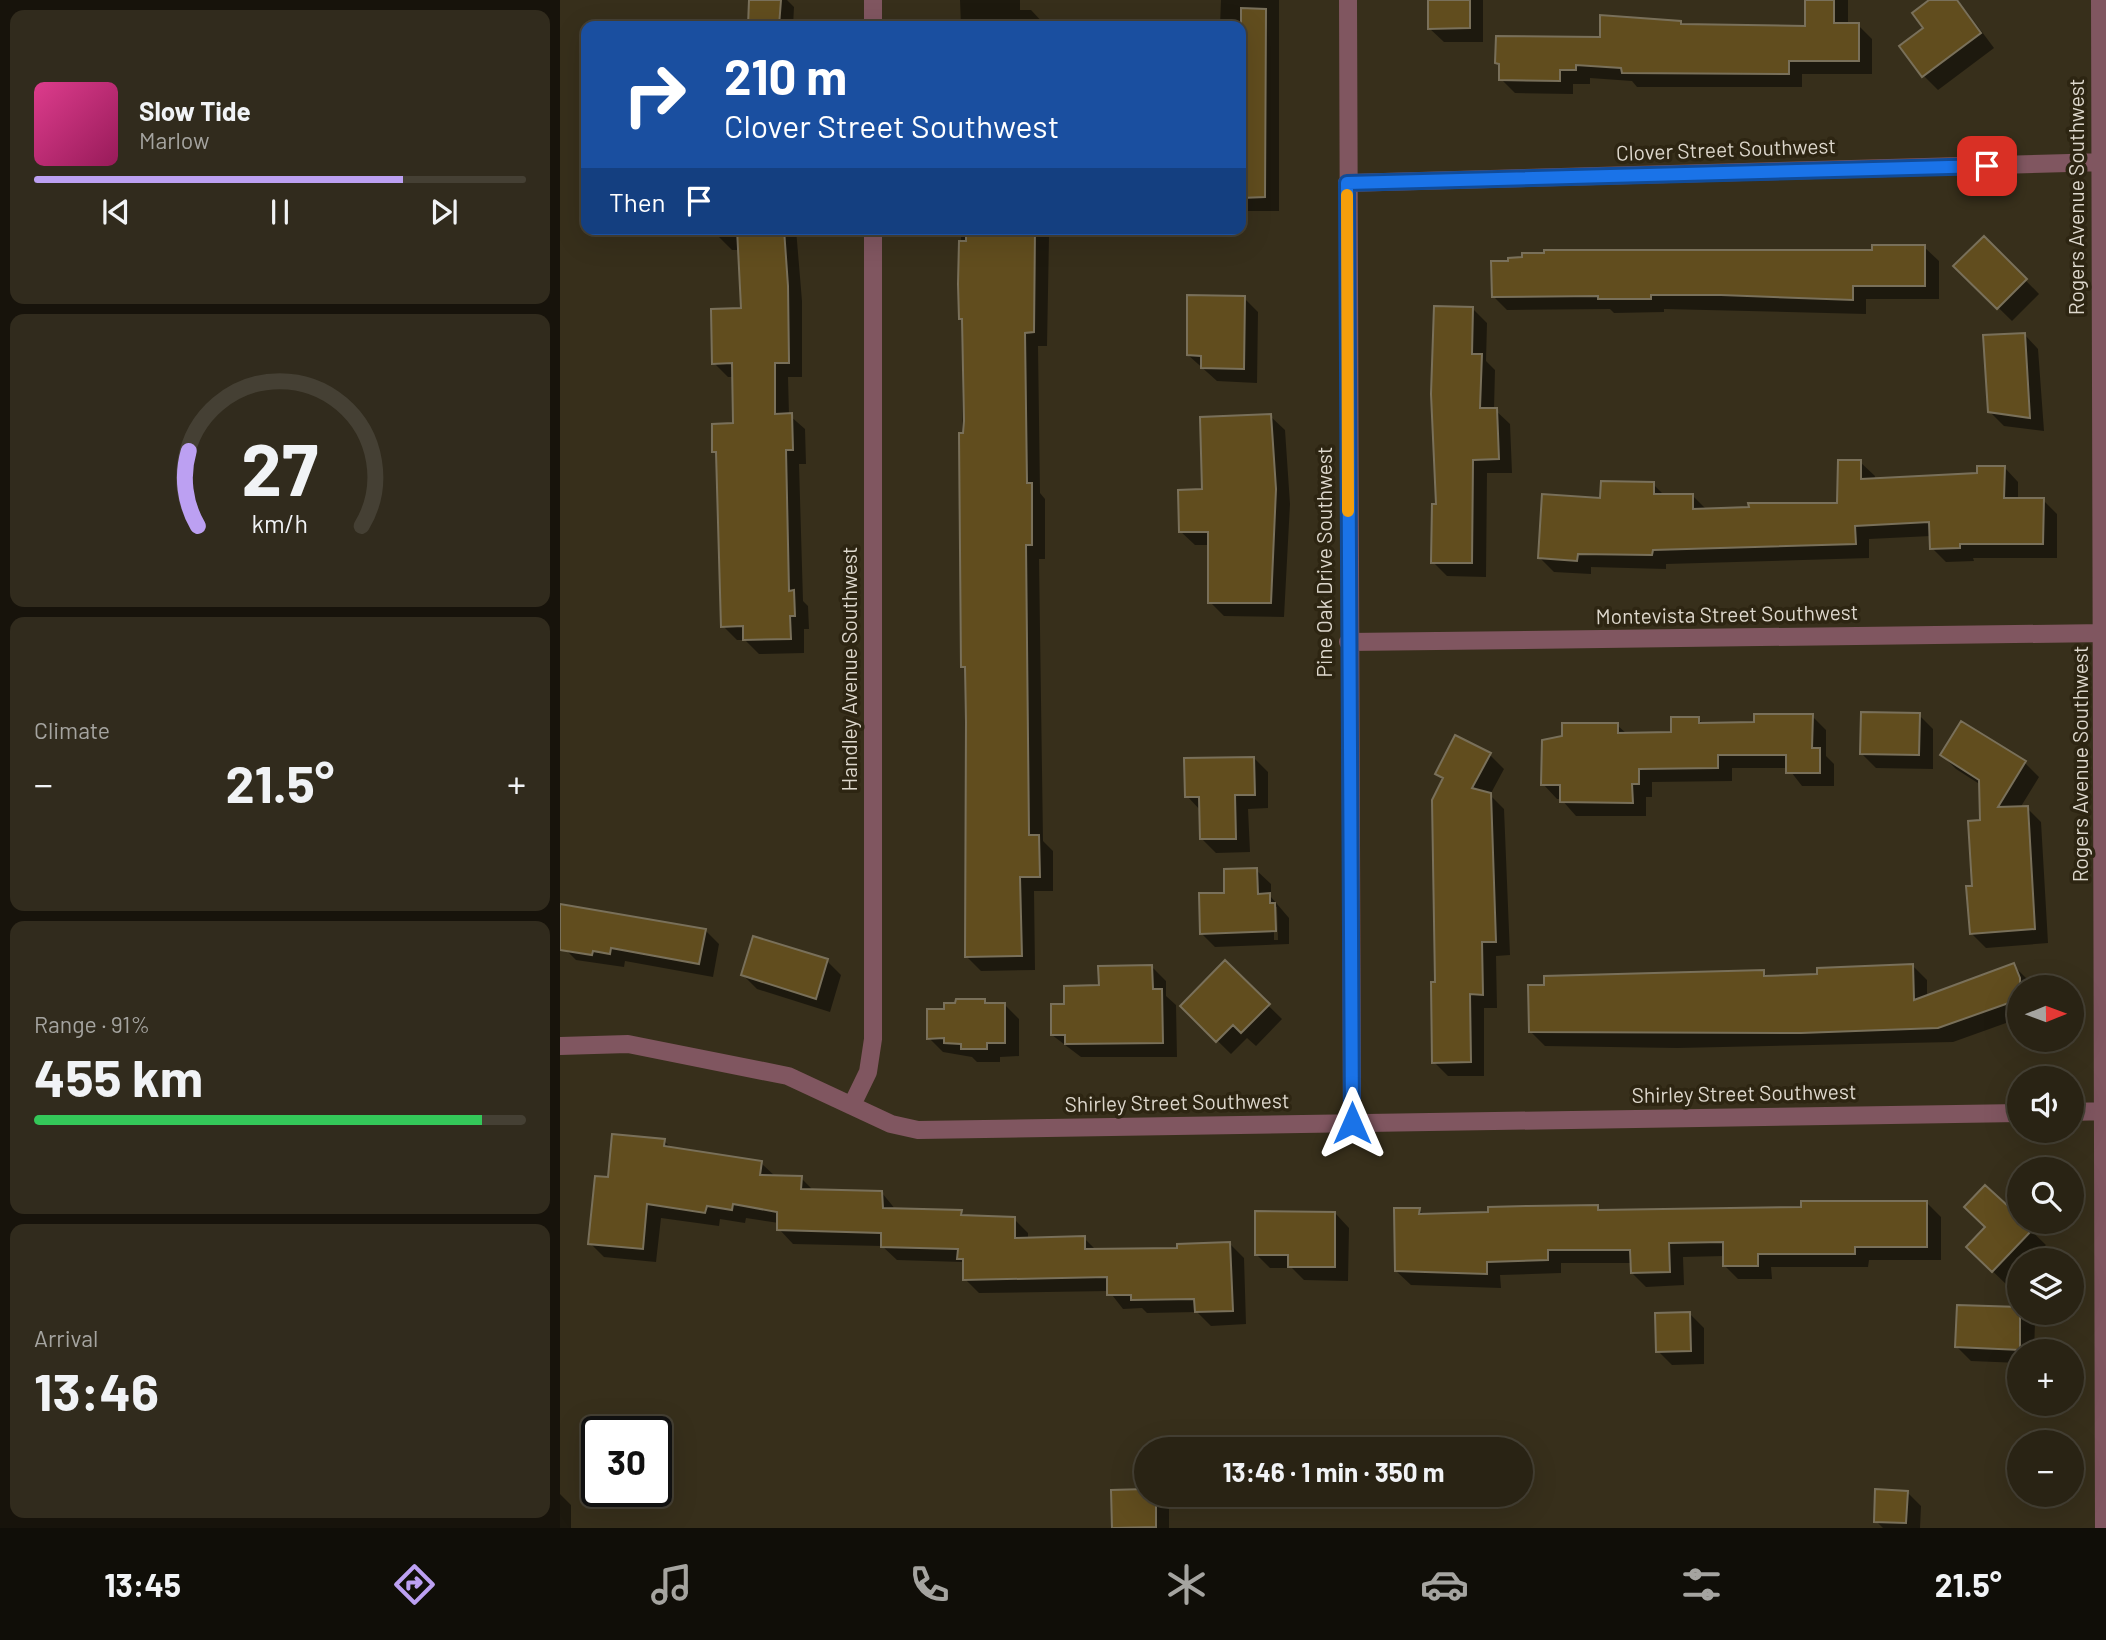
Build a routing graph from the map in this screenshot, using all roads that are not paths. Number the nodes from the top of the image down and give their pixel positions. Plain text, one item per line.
1 (873, 0) edge
2 (1348, 0) edge
3 (2100, 0) edge
4 (873, 21) edge
5 (2102, 162) edge
6 (1347, 183) junction
7 (873, 235) edge
8 (2105, 633) edge
9 (1348, 642) junction
10 (560, 1046) edge
11 (852, 1105) junction
12 (2105, 1111) edge
13 (2084, 1112) edge
14 (2007, 1113) edge
15 (1352, 1123) junction
16 (2104, 1528) edge

1 - 4 street
2 - 6 street, Pine Oak Drive Southwest
3 - 5 street, Rogers Avenue Southwest
5 - 6 street, Clover Street Southwest
5 - 8 street, Rogers Avenue Southwest
6 - 9 street, Pine Oak Drive Southwest
7 - 11 street, Handley Avenue Southwest
8 - 9 street, Montevista Street Southwest
8 - 12 street, Rogers Avenue Southwest
9 - 15 street, Pine Oak Drive Southwest
10 - 11 street, Shirley Street Southwest
11 - 15 street, Shirley Street Southwest
12 - 13 street
12 - 16 street, Rogers Avenue Southwest
14 - 15 street, Shirley Street Southwest

